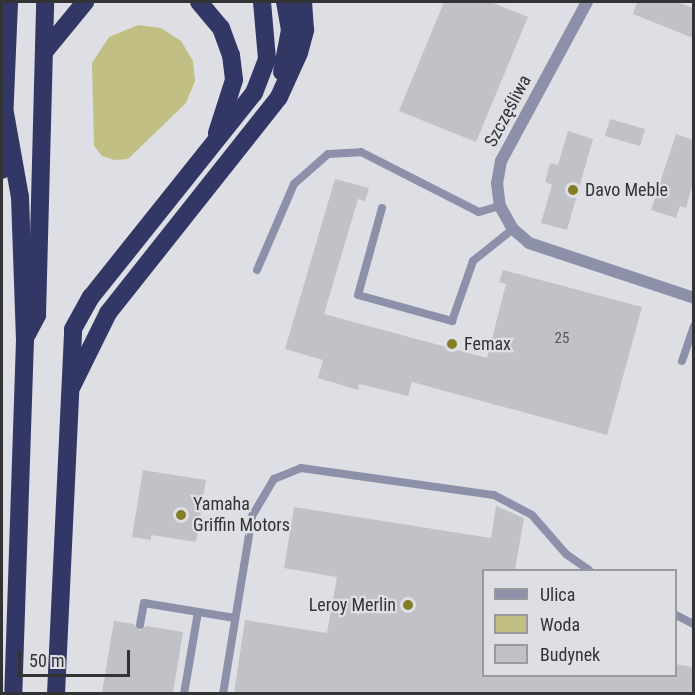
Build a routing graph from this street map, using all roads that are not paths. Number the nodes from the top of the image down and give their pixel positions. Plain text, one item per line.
1 (9, 2) edge
2 (45, 2) edge
3 (85, 2) edge
4 (199, 2) edge
5 (262, 2) edge
6 (285, 2) edge
7 (303, 2) edge
8 (587, 2) edge
9 (44, 52) junction
10 (279, 97) junction
11 (5, 112) junction
12 (216, 142) junction
13 (2, 170) edge
14 (500, 206) junction
15 (382, 208) dead end
16 (513, 229) junction
17 (257, 270) dead end
18 (693, 298) edge
19 (693, 326) edge
20 (25, 339) junction
21 (682, 361) dead end
22 (68, 396) junction
23 (588, 569) edge
24 (198, 612) junction
25 (677, 616) edge
26 (235, 618) junction
27 (693, 624) edge
28 (140, 625) dead end
29 (13, 693) edge
30 (56, 693) edge
31 (184, 693) edge
32 (223, 693) edge

1 - 11 highway
2 - 9 highway
3 - 9 highway
4 - 12 highway
5 - 12 highway
6 - 10 highway
7 - 10 highway
8 - 14 street, Szczęśliwa
9 - 20 highway
10 - 22 highway
11 - 13 highway
11 - 20 highway
12 - 22 highway
14 - 16 street, Szczęśliwa
14 - 17 lane
15 - 16 lane
16 - 18 street, Szczęśliwa
19 - 21 lane
20 - 29 highway
22 - 30 highway
23 - 26 lane
24 - 26 lane
24 - 28 lane
24 - 31 lane
25 - 27 lane
26 - 32 lane

